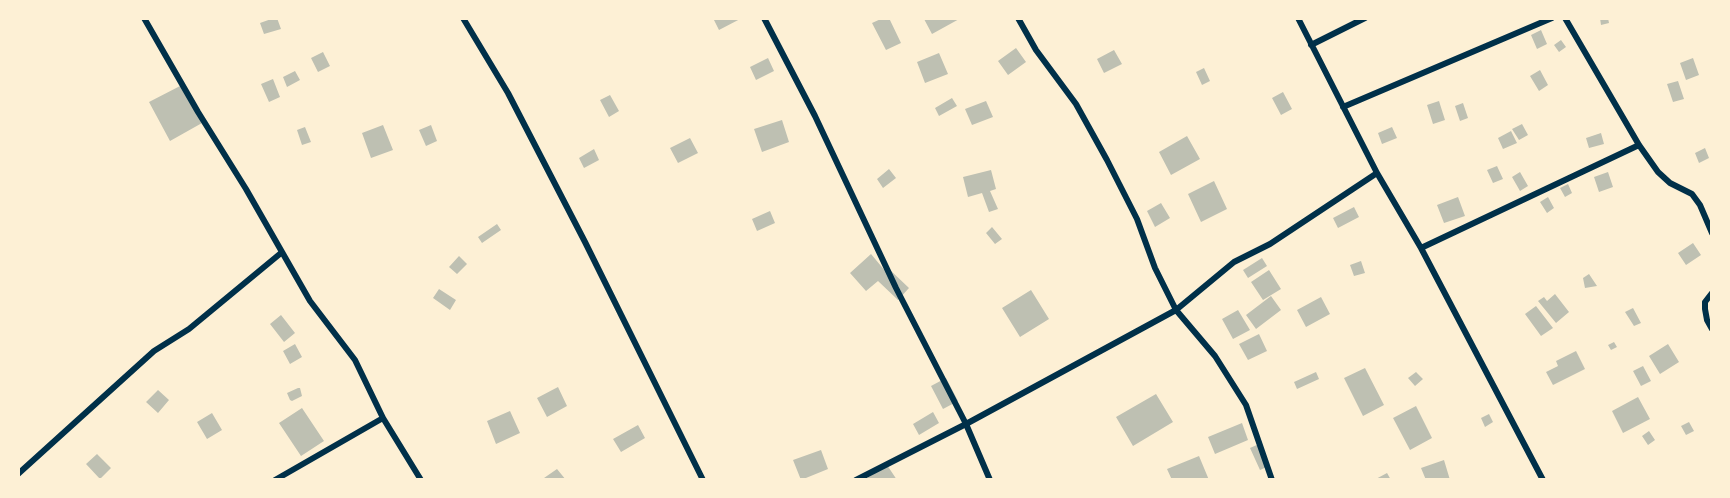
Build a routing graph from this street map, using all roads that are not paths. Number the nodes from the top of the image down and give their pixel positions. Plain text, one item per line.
1 (144, 18) edge
2 (463, 18) edge
3 (764, 18) edge
4 (1018, 18) edge
5 (1298, 18) edge
6 (1365, 18) edge
7 (1552, 18) edge
8 (1565, 18) edge
9 (1311, 45) junction
10 (1343, 107) junction
11 (1639, 145) junction
12 (1377, 173) junction
13 (1712, 233) edge
14 (1421, 248) junction
15 (281, 254) junction
16 (1712, 293) edge
17 (1176, 310) junction
18 (1712, 329) edge
19 (383, 418) junction
20 (966, 424) junction
21 (18, 474) edge
22 (274, 480) edge
23 (421, 480) edge
24 (703, 480) edge
25 (856, 480) edge
26 (990, 480) edge
27 (1272, 480) edge
28 (1543, 480) edge

1 - 15 street
2 - 24 street
3 - 20 street
4 - 17 street
5 - 9 street
6 - 9 street
7 - 10 street
8 - 11 street
9 - 10 street
10 - 12 street
11 - 13 street
11 - 14 street
12 - 14 street
12 - 17 street
14 - 28 street
15 - 19 street
15 - 21 street
16 - 18 street
17 - 20 street
17 - 27 street
19 - 22 street
19 - 23 street
20 - 25 street
20 - 26 street

